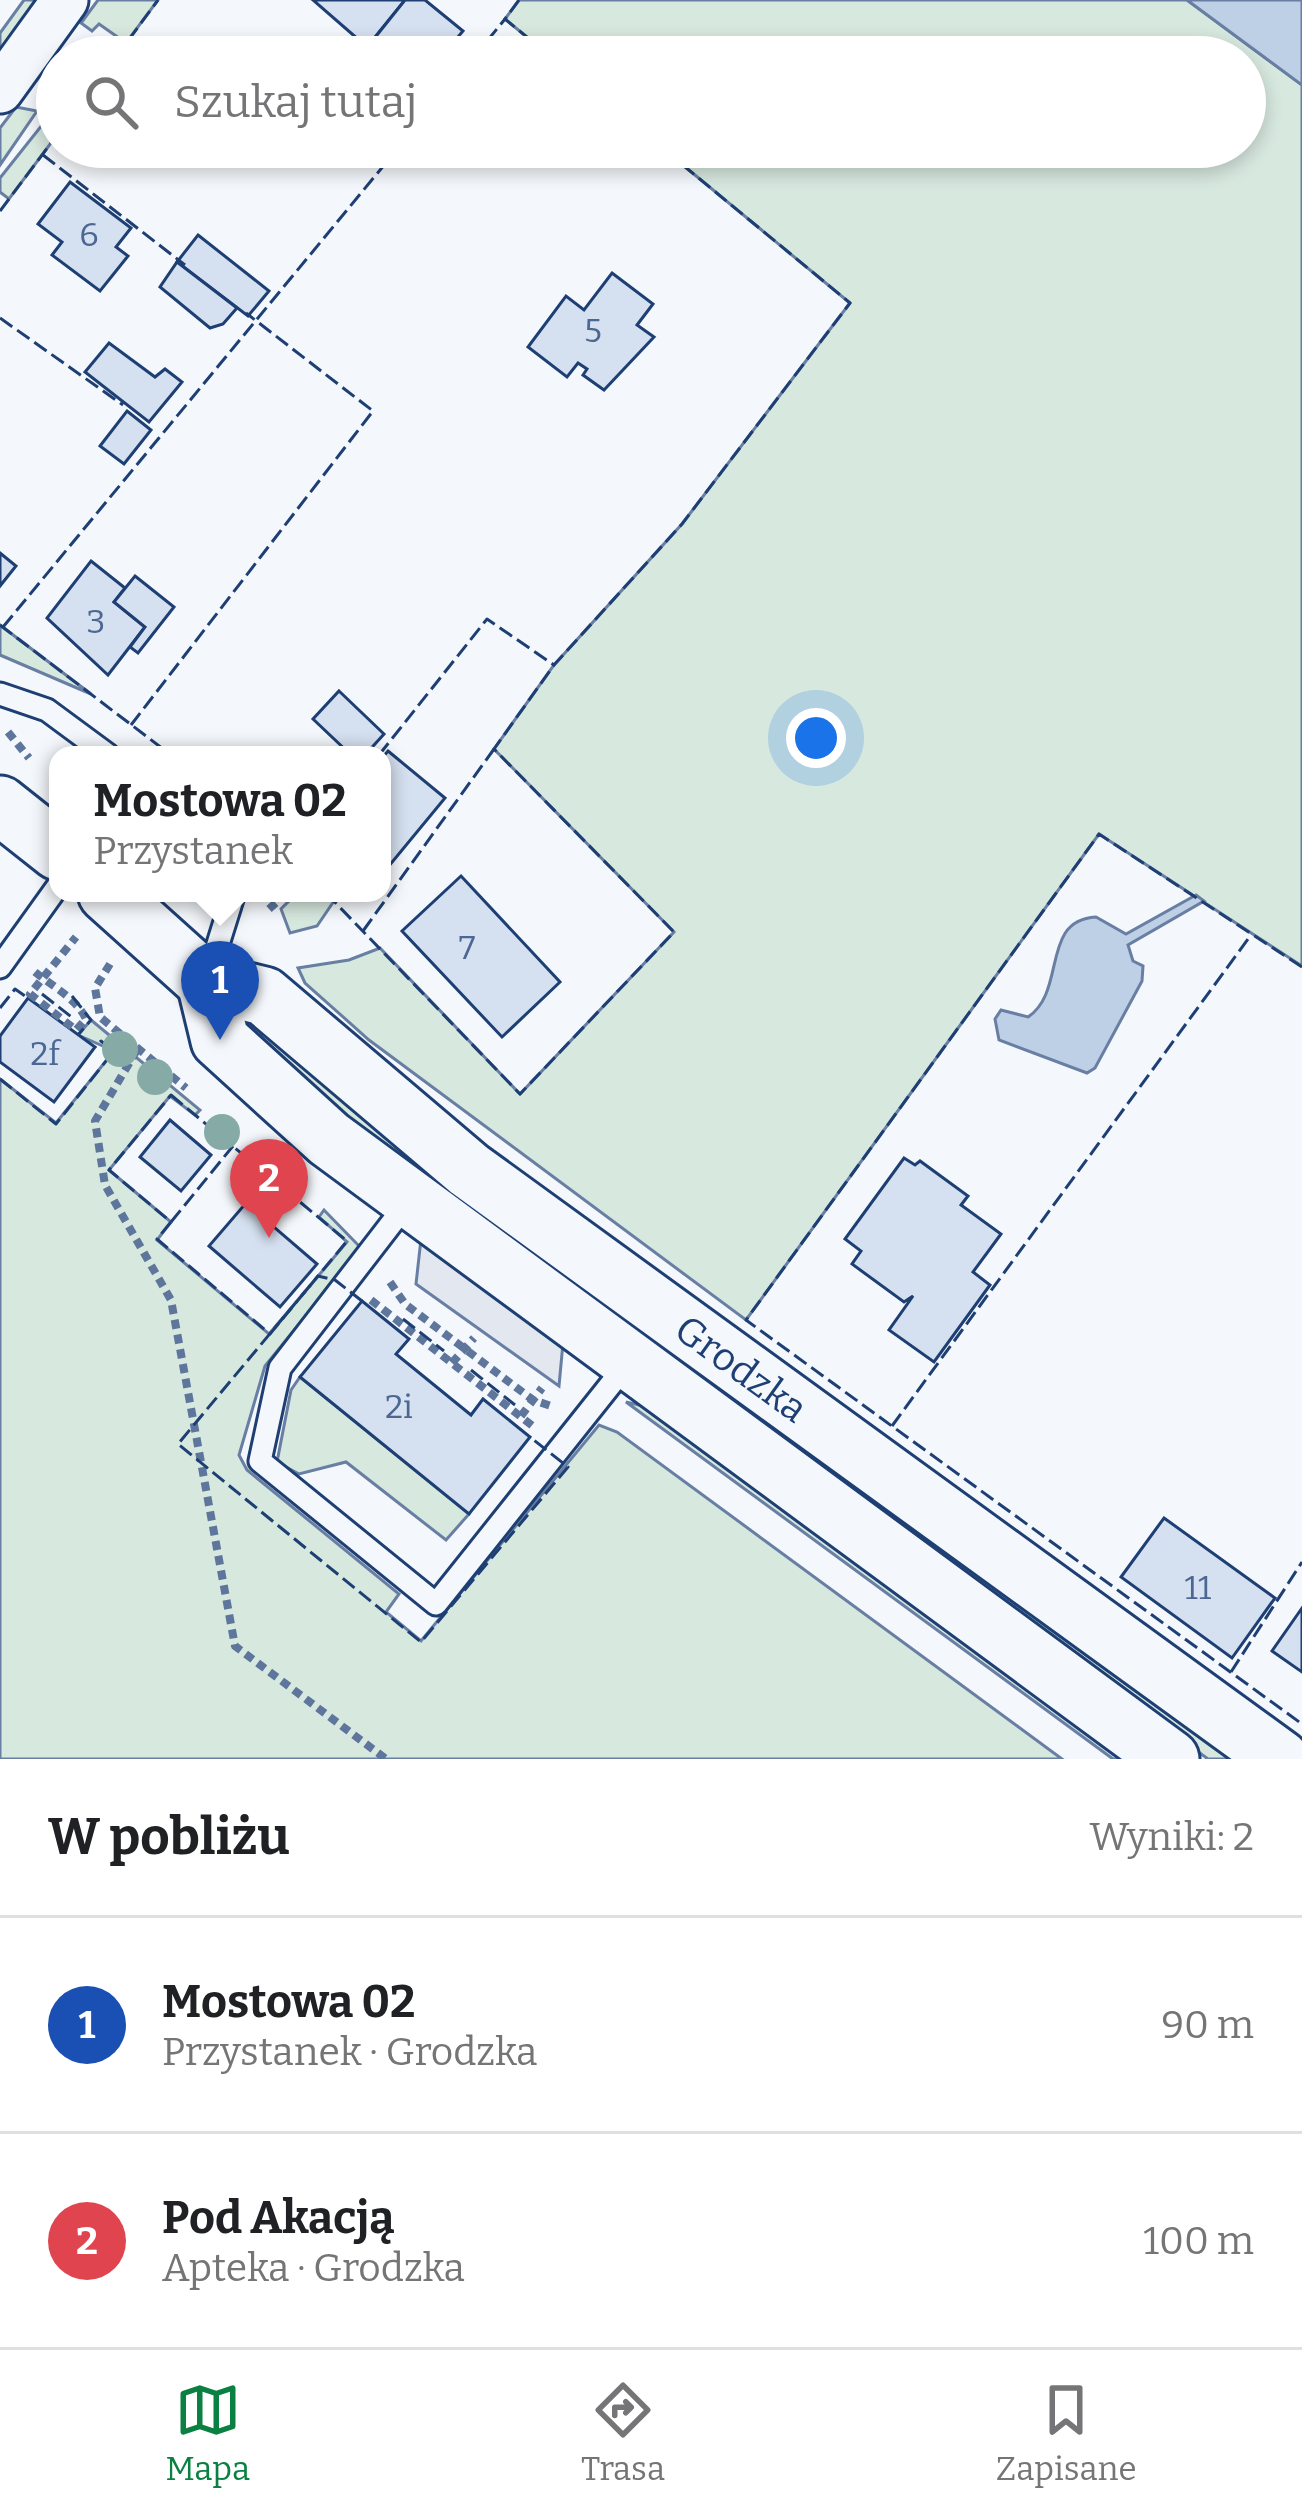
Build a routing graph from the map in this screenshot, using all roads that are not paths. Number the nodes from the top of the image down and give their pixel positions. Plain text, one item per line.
1 (65, 0) edge
2 (39, 36) edge
3 (36, 40) edge
4 (0, 90) edge
5 (0, 694) edge
6 (97, 746) edge
7 (0, 805) edge
8 (49, 844) edge
9 (49, 899) edge
10 (231, 902) edge
11 (92, 915) edge
12 (5, 960) edge
13 (206, 982) junction
14 (408, 1202) junction
15 (627, 1363) junction
16 (1170, 1759) edge
17 (1280, 1759) edge

1 - 2 street
3 - 4 street
5 - 6 lane
7 - 8 street
9 - 12 lane
10 - 13 lane
11 - 13 street, Grodzka
13 - 14 street, Grodzka
13 - 17 street, Grodzka
14 - 15 street, Grodzka
14 - 15 lane
15 - 16 street, Grodzka

